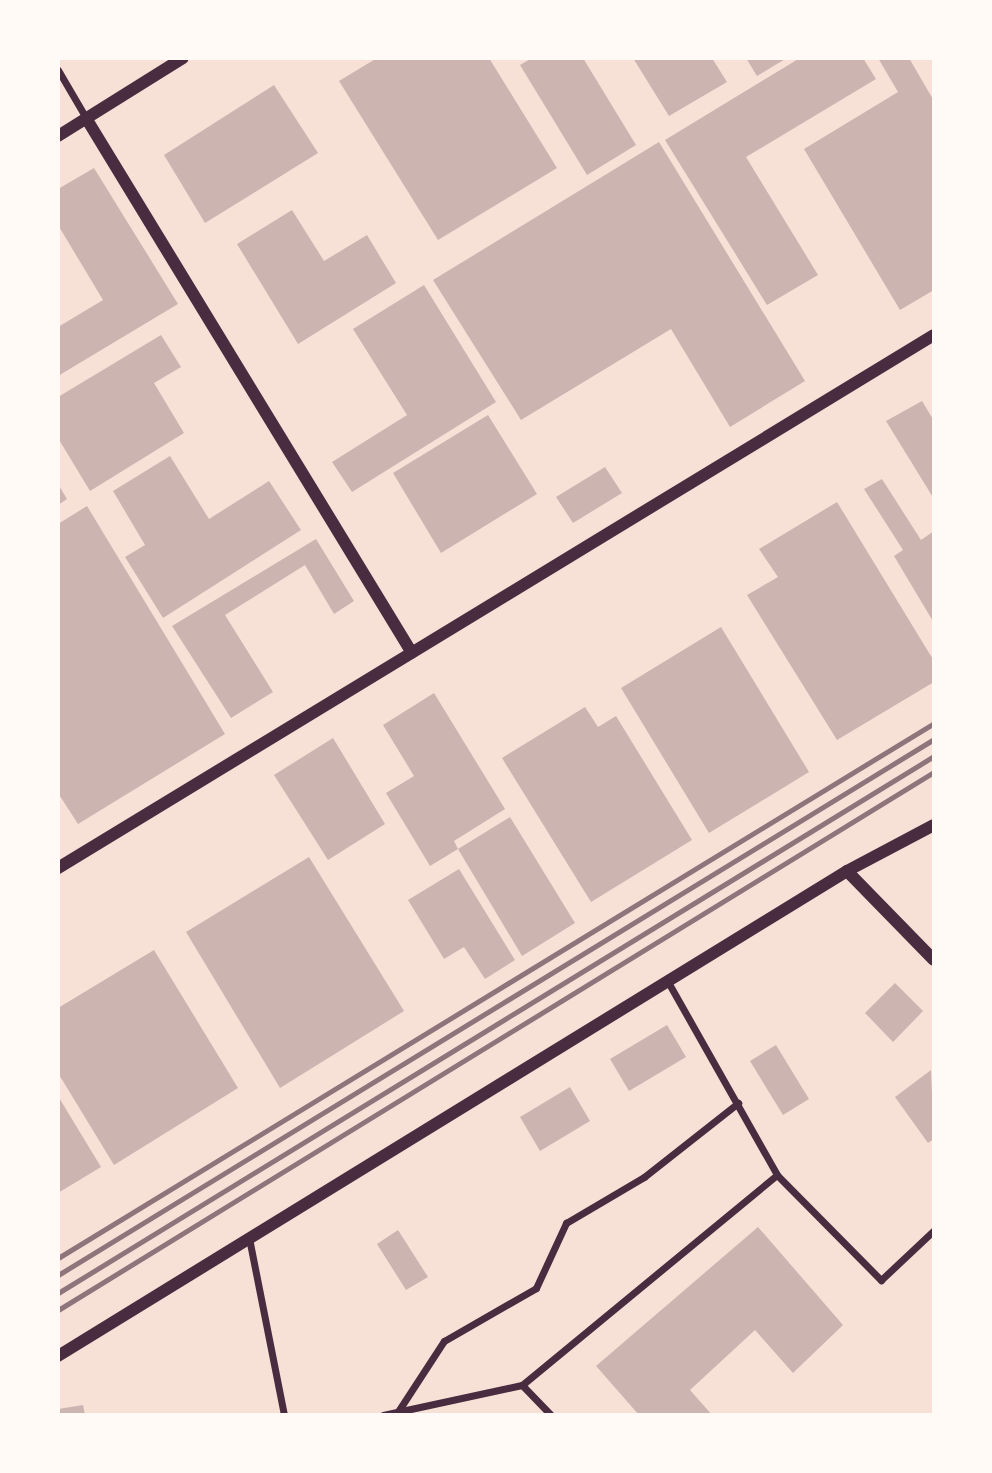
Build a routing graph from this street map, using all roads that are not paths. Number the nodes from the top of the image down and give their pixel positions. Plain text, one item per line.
1 (183, 58) edge
2 (58, 71) edge
3 (86, 118) junction
4 (58, 136) edge
5 (934, 335) edge
6 (412, 653) junction
7 (934, 825) edge
8 (58, 868) edge
9 (847, 871) junction
10 (934, 960) edge
11 (668, 982) junction
12 (738, 1103) junction
13 (777, 1175) junction
14 (934, 1230) edge
15 (249, 1238) junction
16 (58, 1356) edge
17 (522, 1385) junction
18 (397, 1413) junction
19 (284, 1415) edge
20 (383, 1415) edge
21 (551, 1415) edge

1 - 3 street
2 - 3 street
3 - 4 street
3 - 6 street
5 - 6 street
6 - 8 street
7 - 9 street
9 - 10 street
9 - 11 street
11 - 12 street
11 - 15 street
12 - 13 street
12 - 18 street
13 - 14 street
13 - 17 street
15 - 16 street
15 - 19 street
17 - 18 street
17 - 21 street
18 - 20 street

